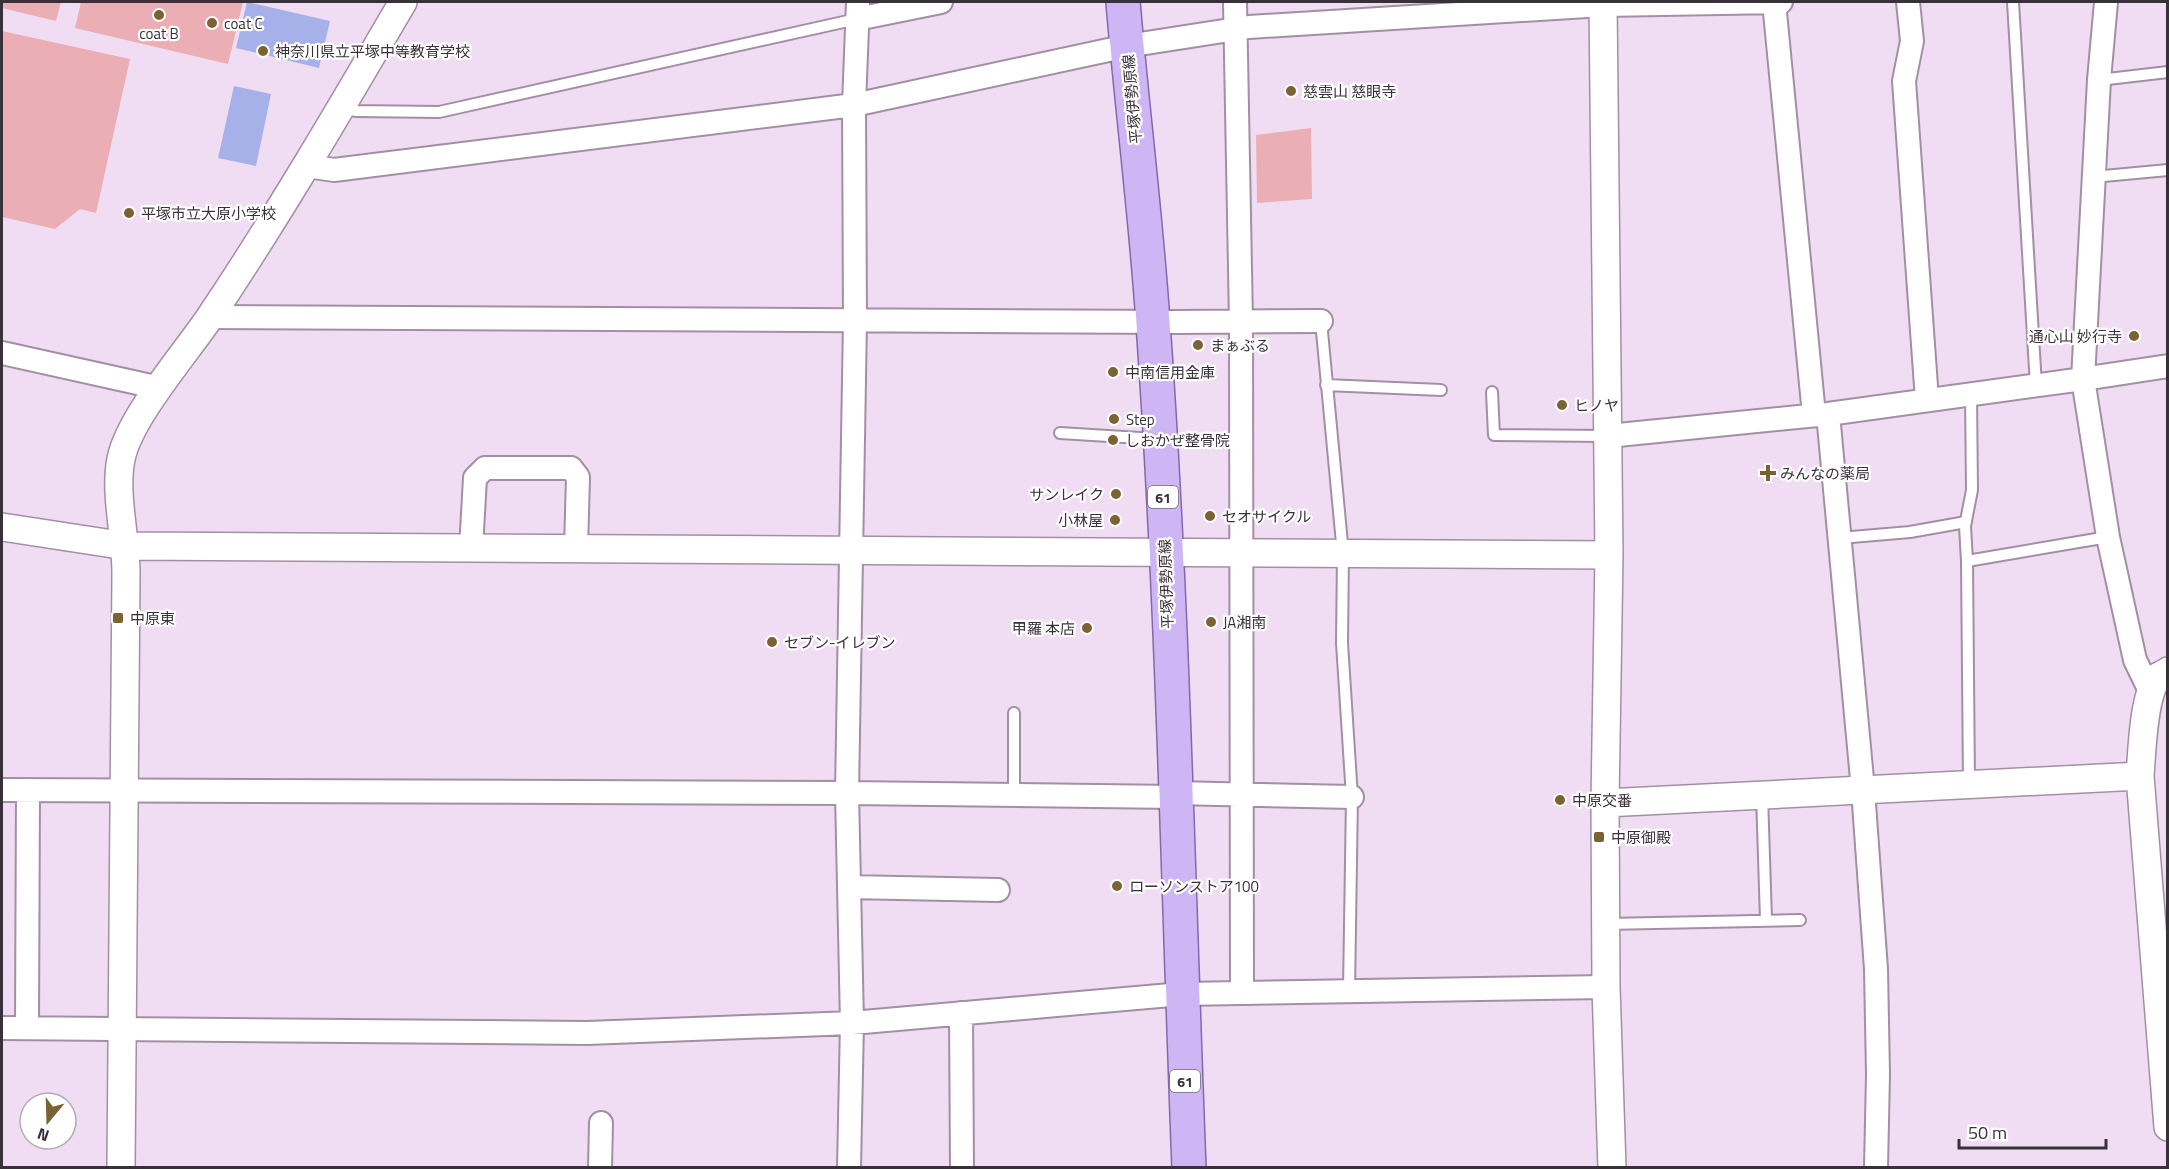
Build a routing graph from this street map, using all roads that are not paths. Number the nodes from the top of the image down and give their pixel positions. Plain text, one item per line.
1 (403, 2) edge
2 (941, 2) edge
3 (1123, 2) edge
4 (1235, 2) edge
5 (1776, 2) edge
6 (1908, 2) edge
7 (2013, 2) edge
8 (2106, 2) edge
9 (1603, 3) edge
10 (857, 10) edge
11 (1236, 30) junction
12 (1127, 46) junction
13 (2168, 72) edge
14 (2099, 80) junction
15 (342, 105) junction
16 (854, 105) junction
17 (307, 166) junction
18 (2168, 170) edge
19 (2093, 177) junction
20 (210, 317) junction
21 (855, 320) junction
22 (1321, 321) joint
23 (1153, 322) junction
24 (1241, 322) junction
25 (2, 353) edge
26 (2168, 366) edge
27 (2083, 379) junction
28 (1326, 385) junction
29 (2036, 386) junction
30 (160, 388) junction
31 (1441, 390) dead end
32 (1492, 392) dead end
33 (1971, 394) junction
34 (1927, 400) junction
35 (1821, 415) junction
36 (1060, 433) dead end
37 (1608, 436) junction
38 (1160, 439) junction
39 (1966, 522) junction
40 (2, 527) edge
41 (2108, 537) junction
42 (1840, 538) junction
43 (126, 546) junction
44 (471, 549) junction
45 (576, 549) junction
46 (852, 551) junction
47 (1165, 553) junction
48 (1241, 553) junction
49 (1343, 554) junction
50 (1609, 555) junction
51 (1967, 561) junction
52 (2168, 671) edge
53 (2151, 693) junction
54 (1014, 713) dead end
55 (2140, 776) junction
56 (1970, 784) junction
57 (2, 790) edge
58 (28, 790) junction
59 (1863, 790) junction
60 (125, 792) junction
61 (847, 793) junction
62 (1241, 794) junction
63 (1014, 795) junction
64 (1175, 795) junction
65 (1762, 795) junction
66 (1352, 797) junction
67 (1605, 803) junction
68 (849, 887) junction
69 (998, 890) dead end
70 (1766, 920) junction
71 (1800, 920) dead end
72 (1606, 924) junction
73 (1606, 987) junction
74 (1349, 990) junction
75 (1242, 992) junction
76 (1182, 994) junction
77 (961, 1013) junction
78 (852, 1023) junction
79 (2, 1028) edge
80 (27, 1028) junction
81 (122, 1030) junction
82 (601, 1122) dead end
83 (2167, 1122) edge
84 (2168, 1127) edge
85 (121, 1167) edge
86 (600, 1167) edge
87 (849, 1167) edge
88 (962, 1167) edge
89 (1189, 1167) edge
90 (1612, 1167) edge
91 (1876, 1167) edge

1 - 15 street
2 - 10 street
3 - 12 main road, 平塚伊勢原線 / 61
4 - 11 street
5 - 9 street
5 - 35 street
6 - 34 street
7 - 29 lane
8 - 14 street
9 - 11 street
9 - 37 street
10 - 15 lane
10 - 16 street
11 - 12 street
11 - 24 street
12 - 16 street
12 - 23 main road, 平塚伊勢原線 / 61
13 - 14 lane
14 - 19 street
15 - 17 street
16 - 17 street
16 - 21 street
17 - 20 street
18 - 19 lane
19 - 27 street
20 - 21 street
20 - 30 street
21 - 23 street
21 - 46 street
22 - 24 street
22 - 28 lane
23 - 24 street
23 - 38 main road, 平塚伊勢原線 / 61
24 - 48 street
25 - 30 street
26 - 27 street
27 - 29 street
27 - 41 street
28 - 31 lane
28 - 49 lane
29 - 33 street
30 - 43 street
32 - 37 lane
33 - 34 street
33 - 39 lane
34 - 35 street
35 - 37 street
35 - 42 street
36 - 38 lane
37 - 50 street
38 - 47 main road, 平塚伊勢原線 / 61
39 - 42 lane
39 - 51 lane
40 - 43 street
41 - 51 lane
41 - 53 street
42 - 59 street
43 - 44 street
43 - 60 street
44 - 45 street
44 - 45 street
45 - 46 street
46 - 47 street
46 - 61 street
47 - 48 street
47 - 64 main road, 平塚伊勢原線 / 61
48 - 49 street
48 - 62 street
49 - 50 street
49 - 66 lane
50 - 67 street
51 - 56 lane
52 - 53 street
53 - 55 street
54 - 63 lane
55 - 56 street
55 - 83 street
56 - 59 street
57 - 58 street
58 - 60 street
58 - 80 street
59 - 65 street
59 - 91 street
60 - 61 street
60 - 81 street
61 - 63 street
61 - 68 street
62 - 64 street
62 - 66 street
62 - 75 street
63 - 64 street
64 - 76 main road, 平塚伊勢原線 / 61
65 - 67 street
65 - 70 lane
66 - 74 lane
67 - 72 street
68 - 69 street
68 - 78 street
70 - 71 lane
70 - 72 lane
72 - 73 street
73 - 74 street
73 - 90 street
74 - 75 street
75 - 76 street
76 - 77 street
76 - 89 main road, 平塚伊勢原線 / 61
77 - 78 street
77 - 88 street
78 - 81 street
78 - 87 street
79 - 80 street
80 - 81 street
81 - 85 street
82 - 86 street
83 - 84 street

